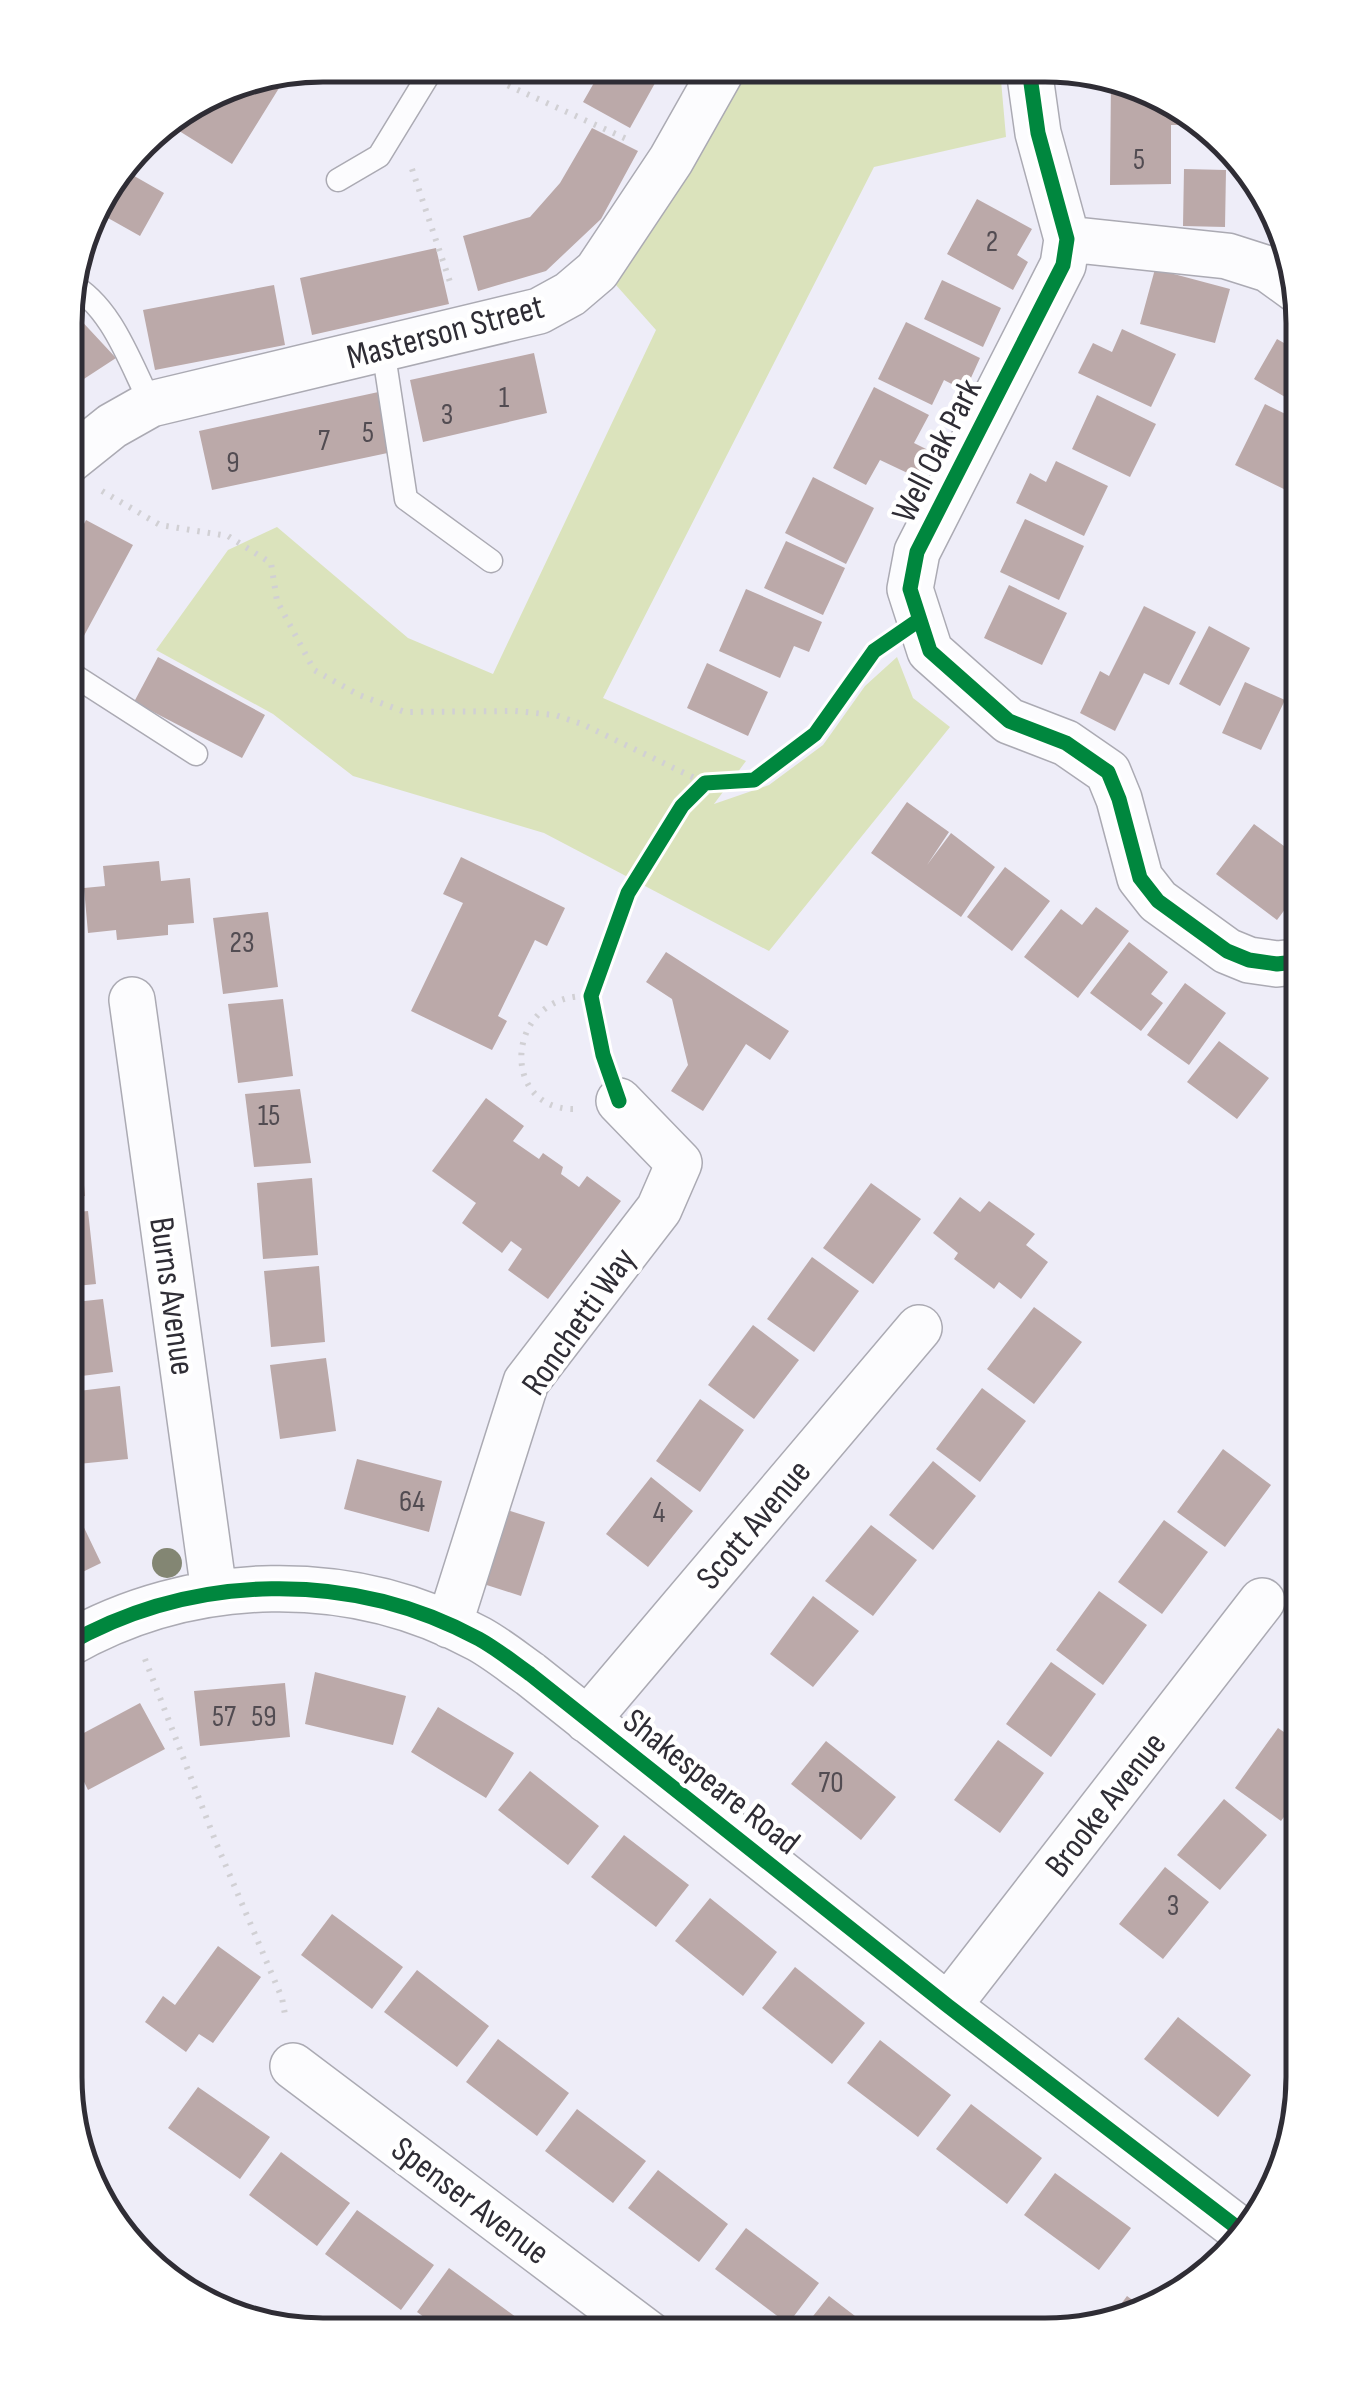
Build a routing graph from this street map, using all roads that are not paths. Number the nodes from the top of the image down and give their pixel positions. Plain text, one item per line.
1 (715, 82) edge
2 (1030, 82) edge
3 (424, 83) edge
4 (338, 180) dead end
5 (1067, 239) junction
6 (1281, 278) edge
7 (85, 293) edge
8 (383, 349) junction
9 (152, 404) junction
10 (82, 476) edge
11 (491, 561) dead end
12 (82, 680) edge
13 (196, 754) dead end
14 (1286, 963) edge
15 (132, 1000) dead end
16 (618, 1098) road end
17 (919, 1328) dead end
18 (214, 1592) junction
19 (1262, 1601) dead end
20 (449, 1624) junction
21 (82, 1637) edge
22 (587, 1720) junction
23 (948, 2006) junction
24 (293, 2066) road end
25 (1235, 2226) edge
26 (627, 2318) edge

1 - 8 street, Masterson Street
2 - 5 street
3 - 4 lane
5 - 6 street
5 - 14 street, Well Oak Park
7 - 9 lane
8 - 9 street, Masterson Street
8 - 11 lane
9 - 10 street, Masterson Street
12 - 13 lane
15 - 18 street, Burns Avenue
16 - 20 street, Ronchetti Way
17 - 22 street, Scott Avenue
18 - 20 street, Shakespeare Road
18 - 21 street, Shakespeare Road
19 - 23 street, Brooke Avenue
20 - 22 street, Shakespeare Road
22 - 23 street, Shakespeare Road
23 - 25 street, Shakespeare Road
24 - 26 street, Spenser Avenue

